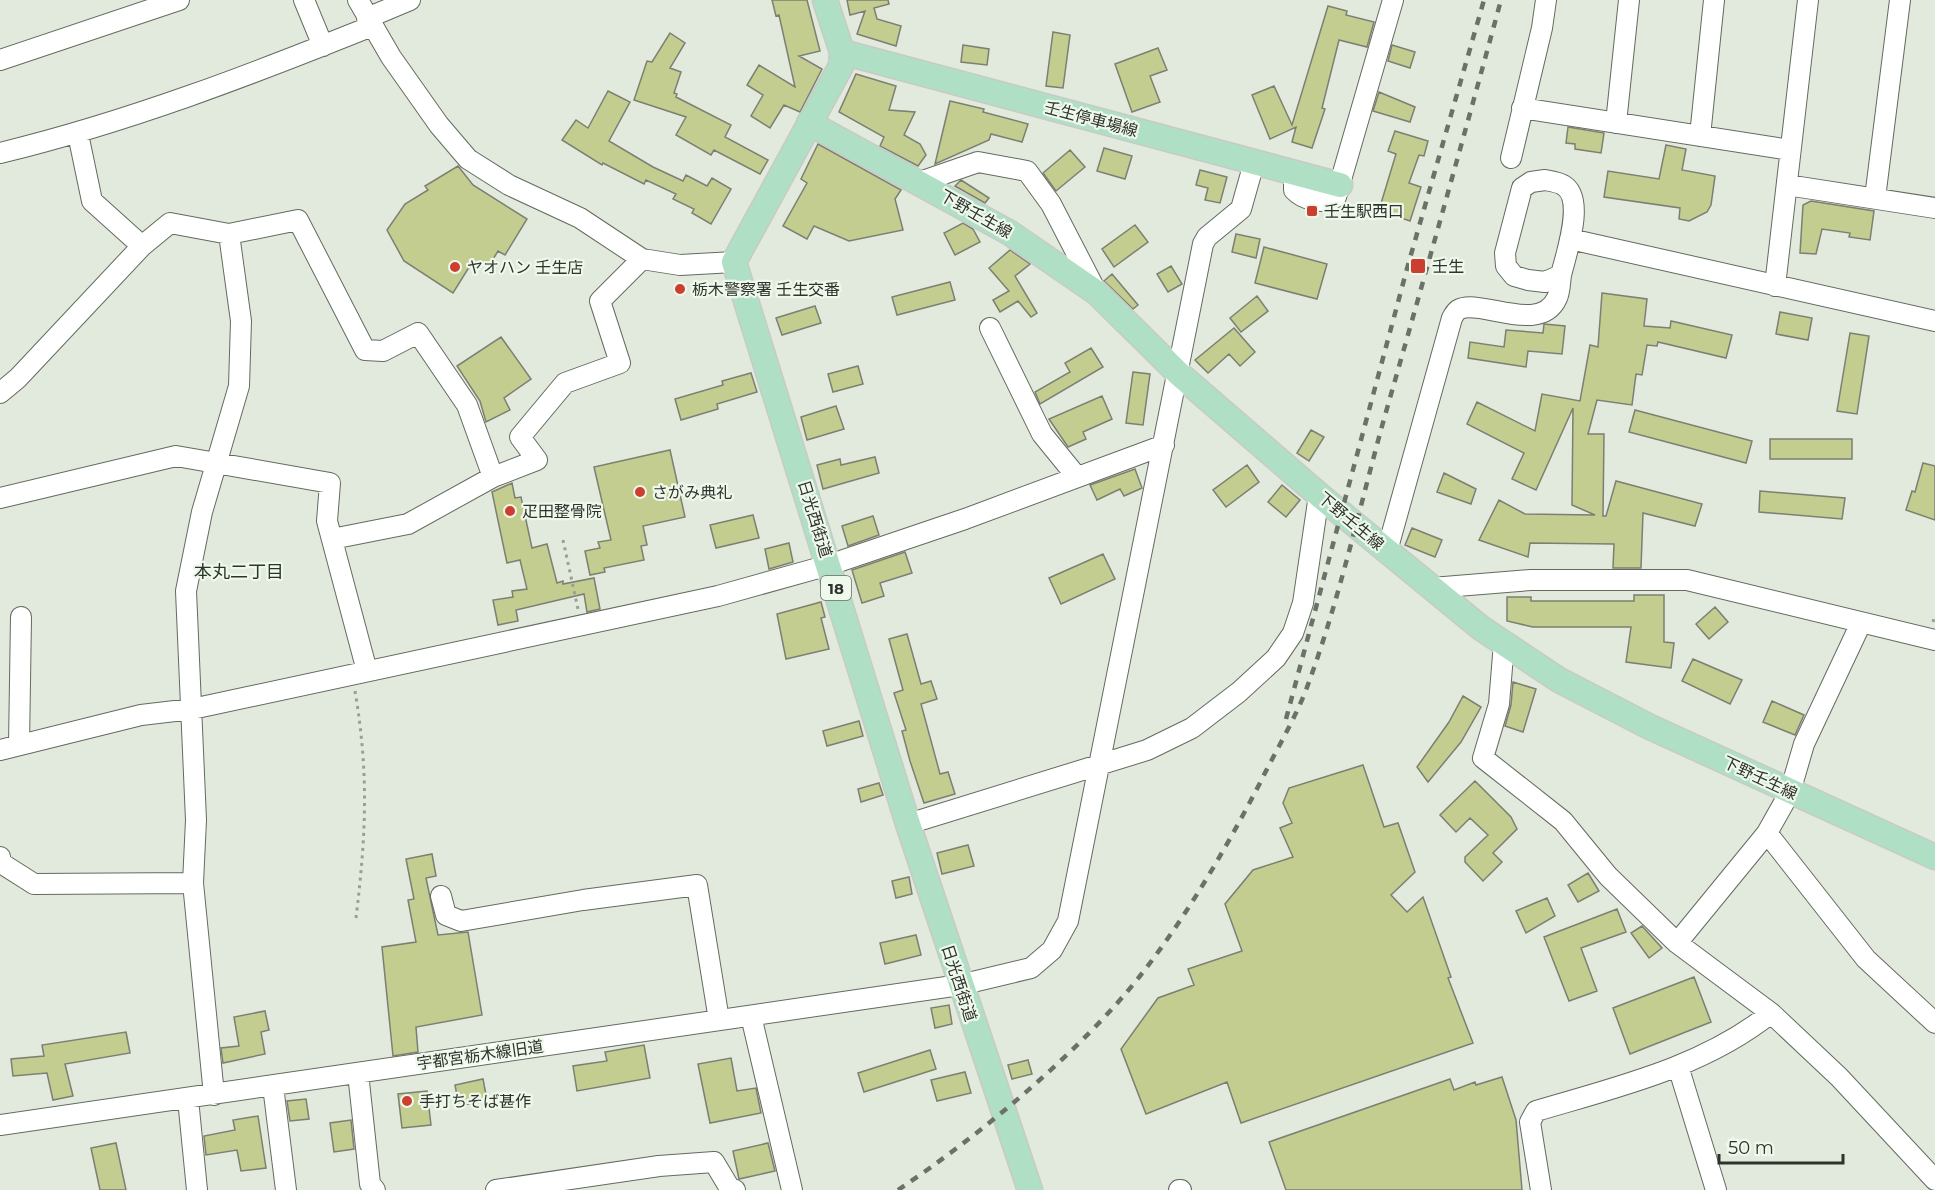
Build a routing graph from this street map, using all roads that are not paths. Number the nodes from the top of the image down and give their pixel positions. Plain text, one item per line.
1 (179, 0) edge
2 (304, 0) edge
3 (358, 0) edge
4 (410, 0) edge
5 (825, 0) edge
6 (1393, 0) edge
7 (1546, 0) edge
8 (1629, 0) edge
9 (1714, 0) edge
10 (1808, 0) edge
11 (1900, 0) edge
12 (370, 22) junction
13 (323, 45) junction
14 (842, 52) junction
15 (0, 60) edge
16 (1522, 108) junction
17 (808, 123) junction
18 (1616, 123) junction
19 (78, 134) junction
20 (1700, 136) junction
21 (1791, 150) junction
22 (0, 153) edge
23 (1511, 158) dead end
24 (1254, 163) junction
25 (920, 182) junction
26 (1340, 185) joint
27 (1787, 185) junction
28 (1875, 198) junction
29 (1935, 208) edge
30 (229, 234) junction
31 (1570, 239) junction
32 (142, 246) junction
33 (642, 259) junction
34 (734, 262) junction
35 (1561, 275) junction
36 (1775, 286) junction
37 (1096, 293) junction
38 (1935, 321) edge
39 (990, 328) dead end
40 (1179, 374) junction
41 (0, 393) edge
42 (1164, 445) junction
43 (218, 463) junction
44 (493, 477) junction
45 (1077, 477) junction
46 (1319, 495) junction
47 (0, 498) edge
48 (332, 539) junction
49 (1387, 551) junction
50 (829, 565) junction
51 (1432, 588) junction
52 (21, 618) dead end
53 (1861, 623) junction
54 (1935, 640) edge
55 (1504, 643) junction
56 (360, 673) junction
57 (192, 709) junction
58 (20, 745) junction
59 (0, 750) edge
60 (1101, 764) junction
61 (1790, 792) junction
62 (908, 824) junction
63 (1767, 834) junction
64 (1935, 856) edge
65 (0, 857) edge
66 (193, 883) junction
67 (441, 896) dead end
68 (1677, 943) junction
69 (960, 985) junction
70 (1771, 1013) junction
71 (751, 1016) junction
72 (719, 1020) junction
73 (1935, 1023) edge
74 (1678, 1066) junction
75 (358, 1073) junction
76 (273, 1086) junction
77 (214, 1095) junction
78 (188, 1099) junction
79 (0, 1125) edge
80 (1935, 1180) edge
81 (730, 1189) edge
82 (197, 1190) edge
83 (286, 1190) edge
84 (375, 1190) edge
85 (496, 1190) edge
86 (792, 1190) edge
87 (1030, 1190) edge
88 (1541, 1190) edge
89 (1716, 1190) edge

1 - 15 street
2 - 13 street
3 - 12 street
4 - 12 street
5 - 14 main road
6 - 26 street
7 - 16 street
8 - 18 street
9 - 20 street
10 - 21 street
11 - 28 street
12 - 13 street
12 - 33 street
13 - 19 street
14 - 17 main road
14 - 24 main road, 壬生停車場線
16 - 18 street
16 - 23 street
17 - 25 main road, 下野壬生線
17 - 34 main road
18 - 20 street
19 - 22 street
19 - 32 street
20 - 21 street
21 - 27 street
24 - 26 main road, 壬生停車場線
24 - 40 street, 宇都宮栃木線旧道
25 - 37 main road, 下野壬生線
25 - 37 street
27 - 28 street
27 - 36 street
28 - 29 street
30 - 32 street
30 - 43 street
30 - 44 street
31 - 35 street
31 - 35 street
31 - 36 street
32 - 41 street
33 - 34 street
33 - 44 street
34 - 50 main road, 日光西街道 / 18
35 - 49 street
36 - 38 street
37 - 40 main road, 下野壬生線
39 - 45 street
40 - 42 street, 宇都宮栃木線旧道
40 - 46 main road, 下野壬生線
42 - 45 street
42 - 60 street, 宇都宮栃木線旧道
43 - 47 street
43 - 48 street
43 - 57 street
44 - 48 street
45 - 50 street
46 - 49 main road, 下野壬生線
46 - 60 street
48 - 56 street
49 - 51 main road, 下野壬生線
50 - 56 street
50 - 62 main road, 日光西街道 / 18
51 - 53 street
51 - 55 main road, 下野壬生線
52 - 58 street
53 - 54 street
53 - 61 street
55 - 61 main road, 下野壬生線
55 - 68 street
56 - 57 street
57 - 58 street
57 - 66 street
58 - 59 street
60 - 62 street
60 - 69 street, 宇都宮栃木線旧道
61 - 63 street
61 - 64 main road, 下野壬生線
62 - 69 main road, 日光西街道 / 18
63 - 68 street
63 - 73 street
65 - 66 street
66 - 77 street
67 - 72 street
68 - 70 street
69 - 71 street, 宇都宮栃木線旧道
69 - 87 main road, 日光西街道 / 18
70 - 74 street
70 - 80 street
71 - 72 street, 宇都宮栃木線旧道
71 - 86 street
72 - 75 street, 宇都宮栃木線旧道
74 - 88 street
74 - 89 street
75 - 76 street, 宇都宮栃木線旧道
75 - 84 street
76 - 77 street, 宇都宮栃木線旧道
76 - 83 street
77 - 78 street, 宇都宮栃木線旧道
78 - 79 street, 宇都宮栃木線旧道
78 - 82 street
81 - 85 street

